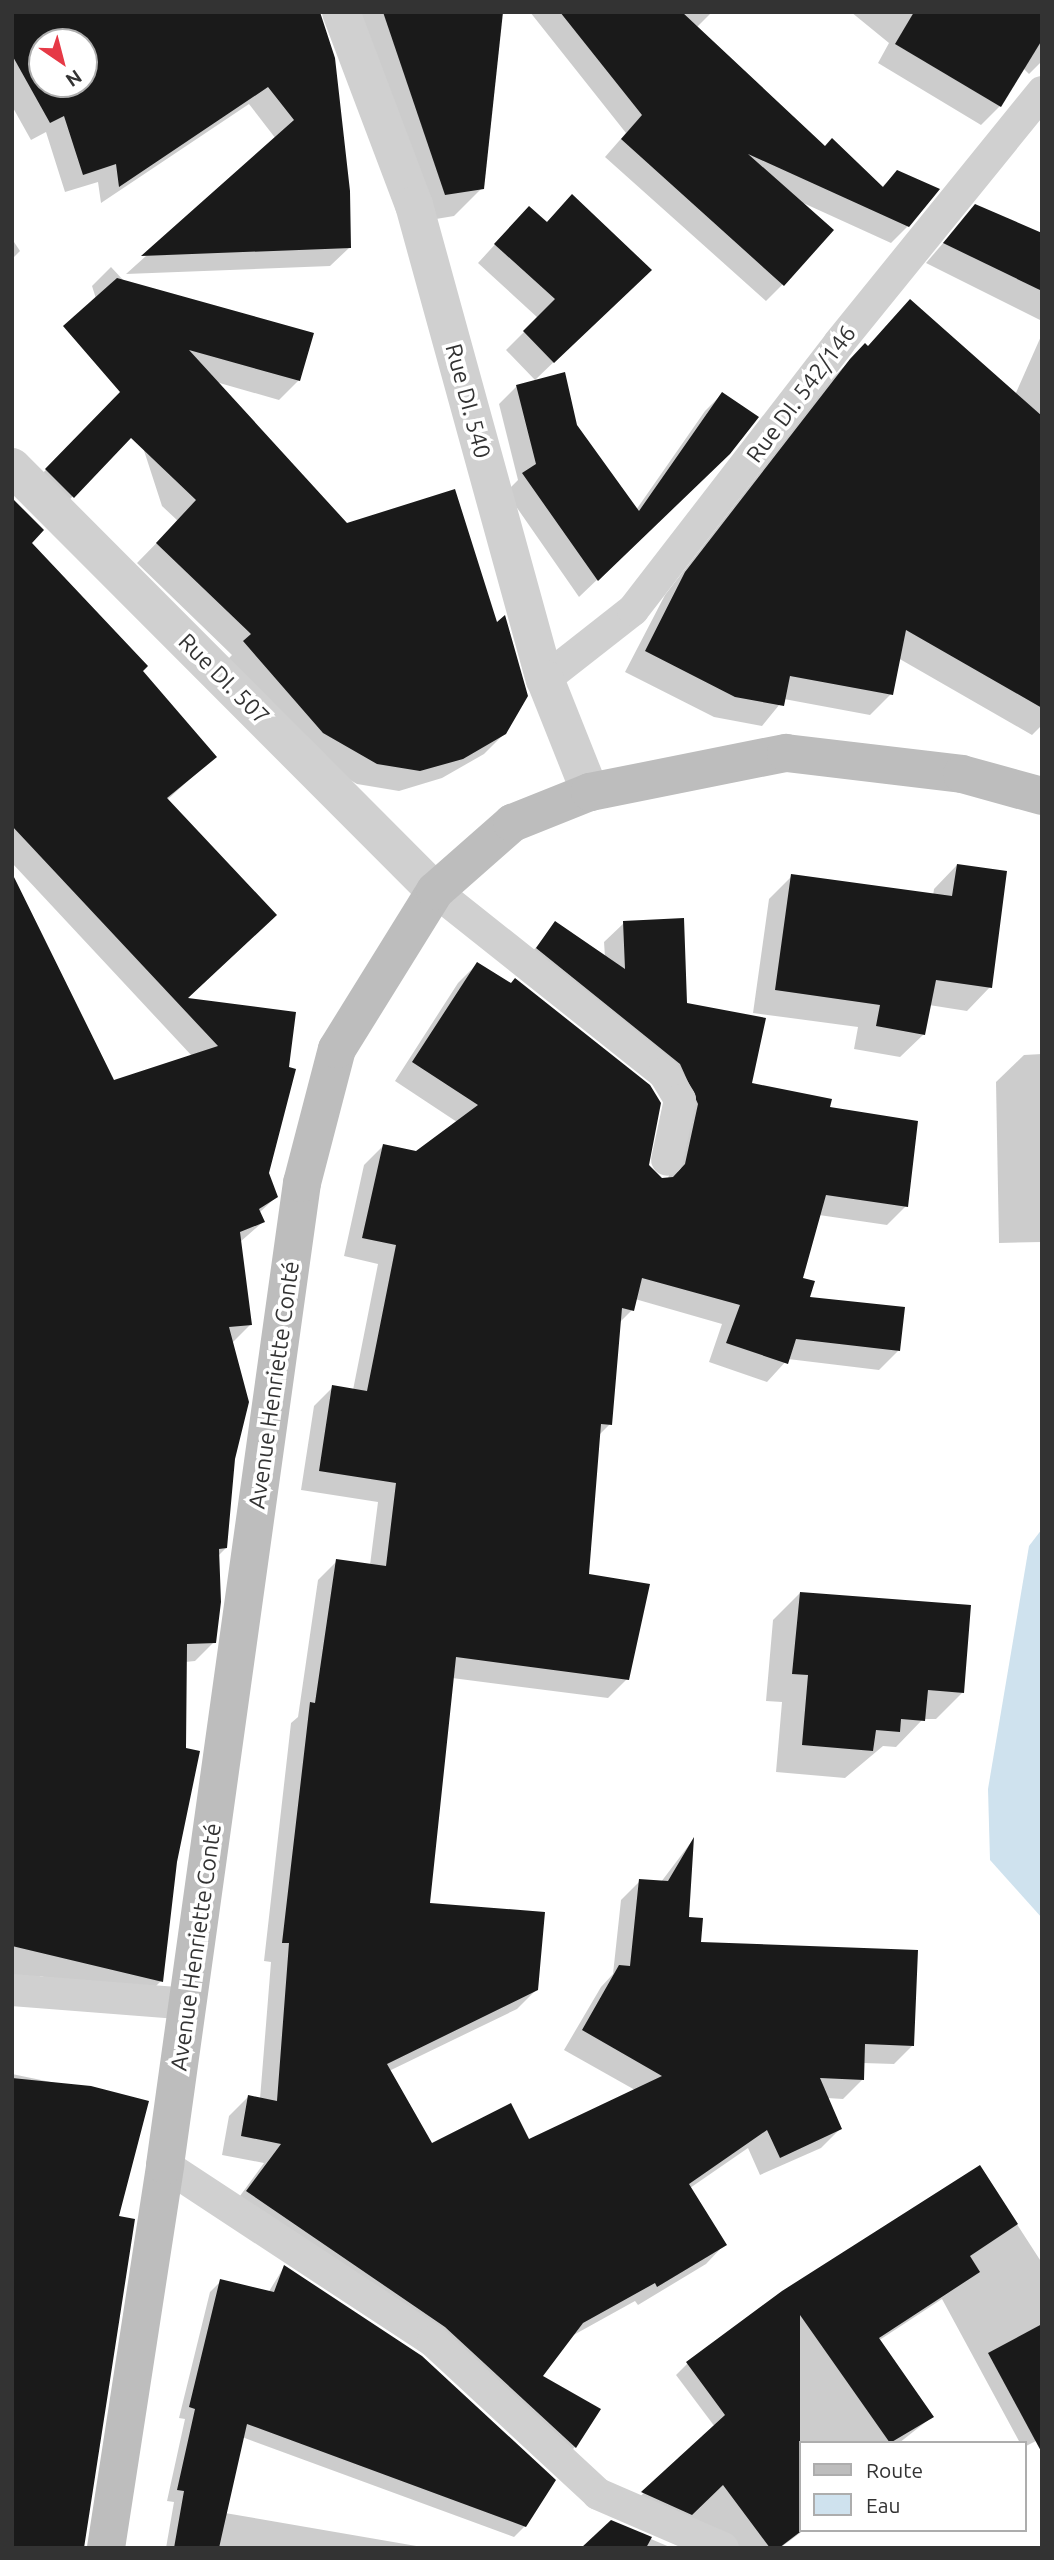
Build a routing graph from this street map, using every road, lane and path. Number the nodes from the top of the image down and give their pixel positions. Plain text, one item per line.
1 (341, 12) edge
2 (1042, 92) edge
3 (12, 467) edge
4 (545, 679) junction
5 (590, 792) junction
6 (1042, 796) edge
7 (435, 891) junction
8 (667, 1160) dead end
9 (12, 1990) edge
10 (188, 2004) junction
11 (165, 2165) junction
12 (106, 2548) edge
13 (723, 2548) edge

1 - 4 street, Rue DI. 540
2 - 4 lane, Rue DI. 542/146
3 - 7 street, Rue DI. 507
4 - 5 street, Rue DI. 540
5 - 6 main road, Avenue Henriette Conté
5 - 7 main road, Avenue Henriette Conté
7 - 8 lane
7 - 10 main road, Avenue Henriette Conté
9 - 10 lane
10 - 11 main road, Avenue Henriette Conté
11 - 12 main road, Avenue Henriette Conté
11 - 13 lane

